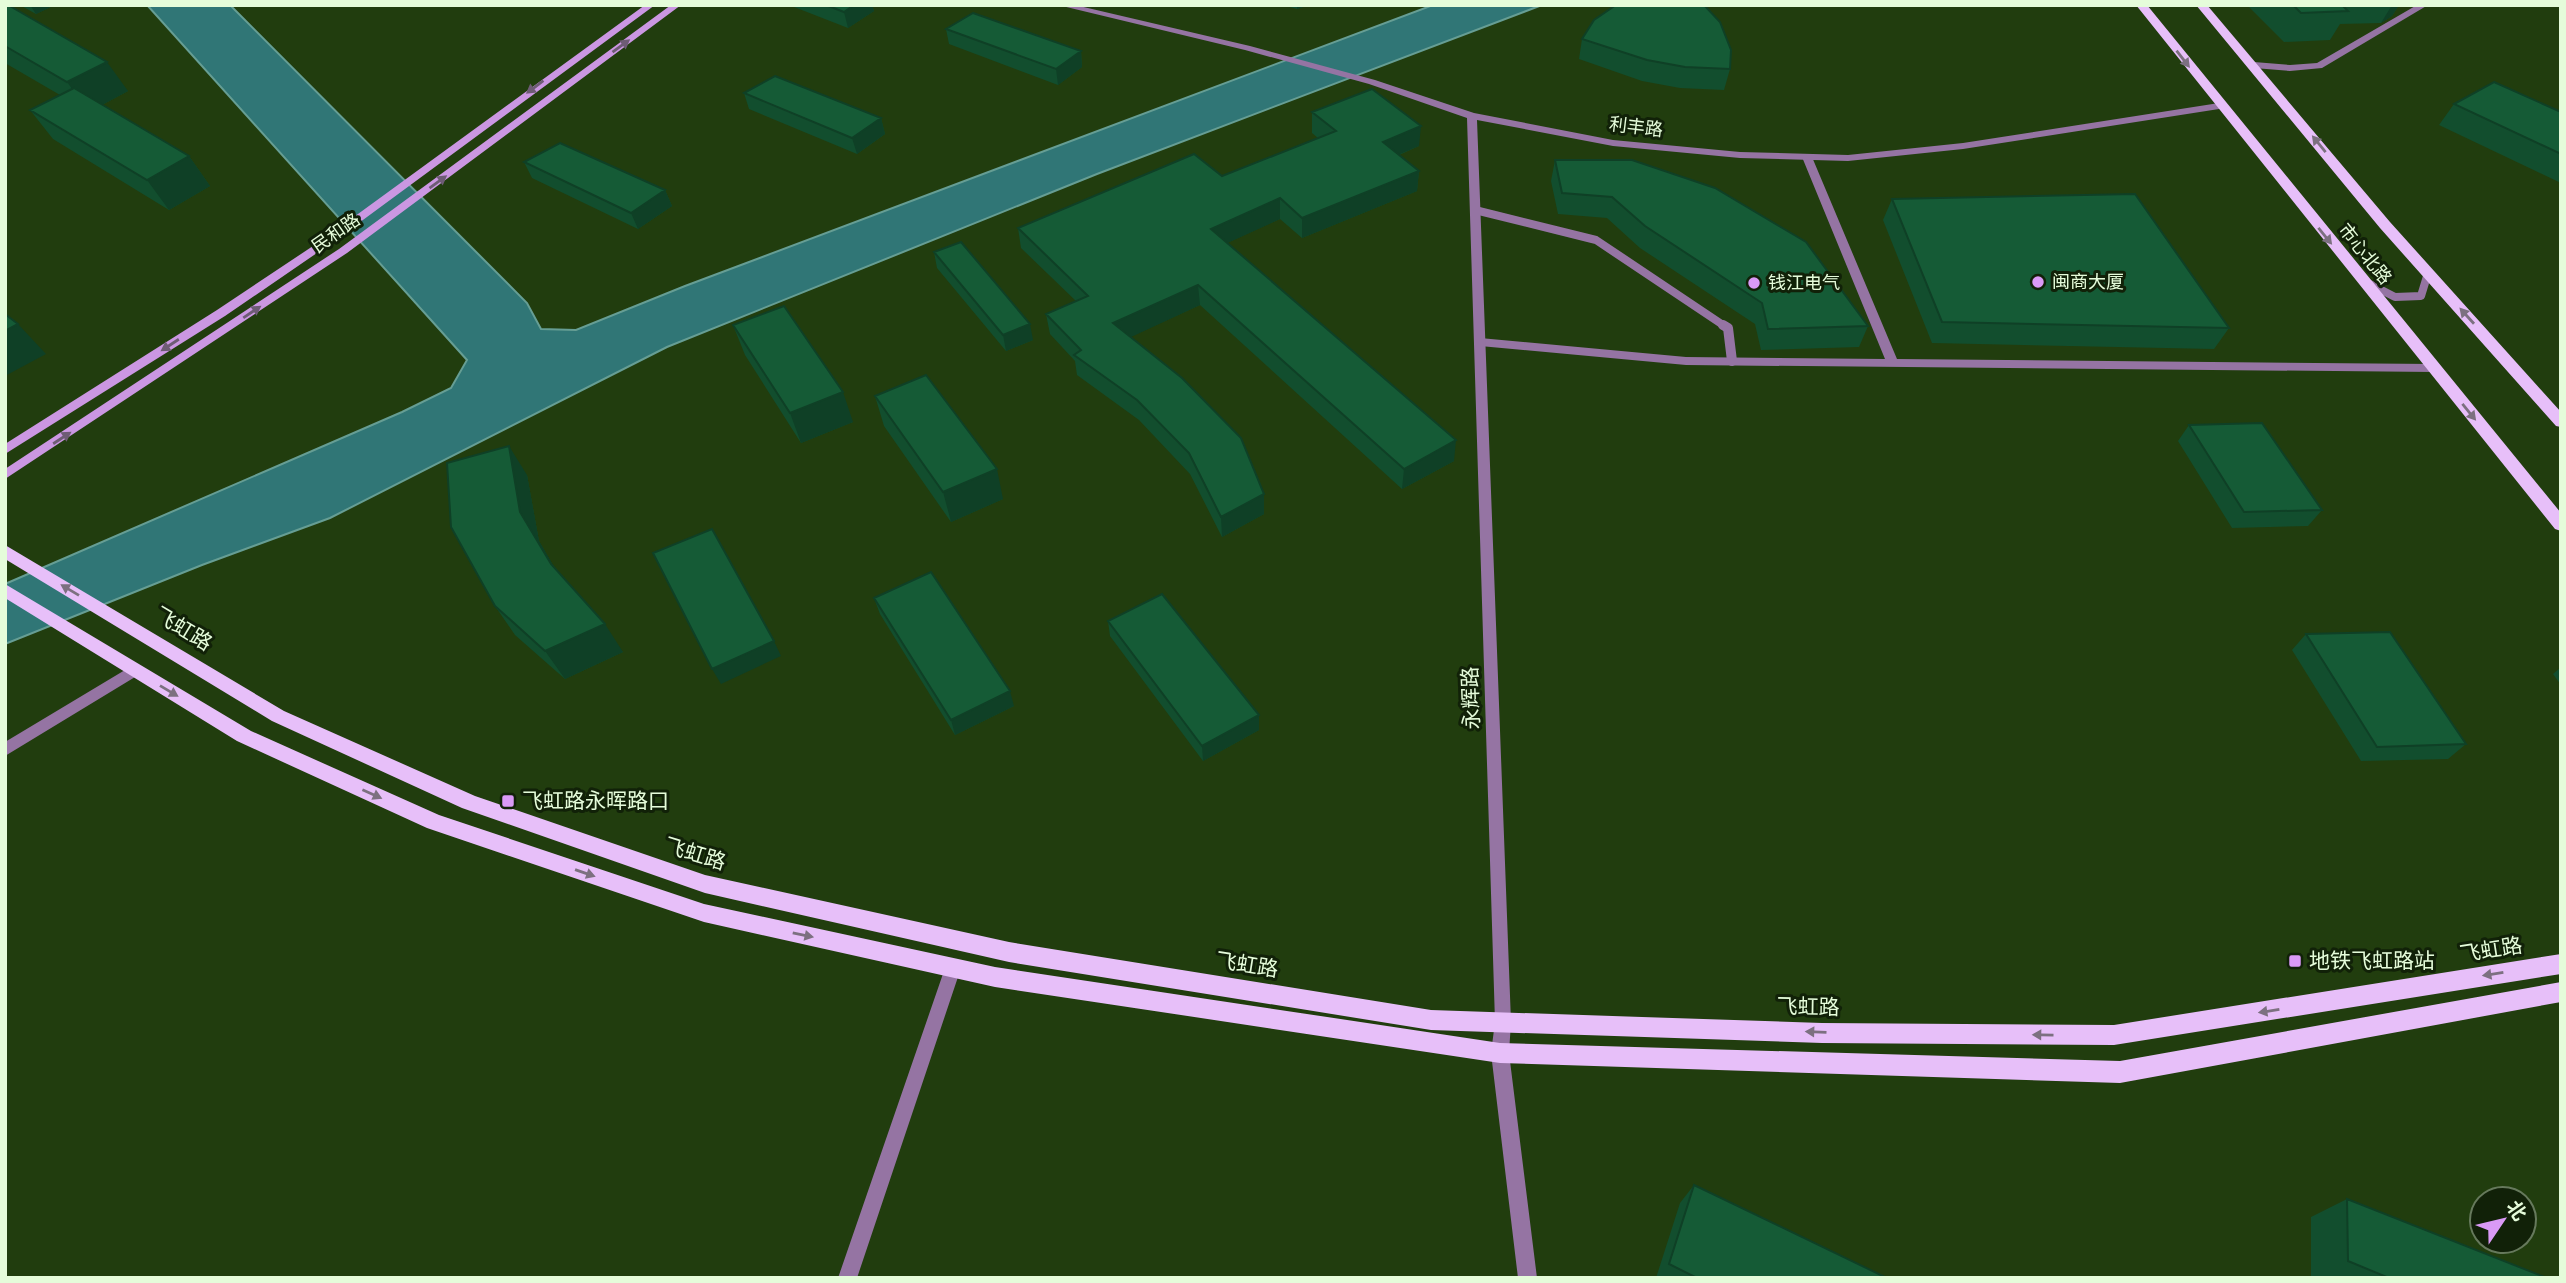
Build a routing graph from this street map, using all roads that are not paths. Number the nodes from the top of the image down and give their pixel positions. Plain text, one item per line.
1 (651, 5) edge
2 (677, 5) edge
3 (1062, 5) edge
4 (2141, 5) edge
5 (2201, 5) edge
6 (2417, 7) edge
7 (2254, 65) junction
8 (2219, 106) junction
9 (1472, 116) junction
10 (1807, 157) junction
11 (1475, 209) junction
12 (2428, 273) junction
13 (2360, 279) junction
14 (1479, 342) junction
15 (1732, 361) junction
16 (1893, 363) junction
17 (2433, 368) junction
18 (2561, 422) edge
19 (5, 450) edge
20 (5, 475) edge
21 (2561, 525) edge
22 (5, 551) edge
23 (5, 590) edge
24 (135, 670) junction
25 (5, 750) edge
26 (2561, 964) edge
27 (953, 968) junction
28 (2561, 992) edge
29 (1503, 1022) junction
30 (1500, 1053) junction
31 (847, 1278) edge
32 (1528, 1278) edge

1 -> 19 main road, 民和路
20 -> 2 main road, 民和路
3 - 9 street, 利丰路
4 -> 8 main road, 市心北路
5 - 7 main road, 市心北路
6 - 7 street
12 -> 7 main road, 市心北路
8 - 10 street, 利丰路
8 -> 13 main road, 市心北路
9 - 10 street, 利丰路
9 - 11 street, 永辉路
10 - 16 street
11 - 14 street, 永辉路
11 - 15 lane
12 - 13 lane
18 -> 12 main road, 市心北路
13 - 17 main road, 市心北路
14 - 15 street
14 - 29 street, 永辉路
15 - 16 street
16 - 17 street
17 -> 21 main road, 市心北路
29 -> 22 main road, 飞虹路
23 - 24 main road
24 - 25 street
24 -> 27 main road
26 -> 29 main road, 飞虹路
27 - 30 main road
27 - 31 street
28 - 30 main road
29 - 30 street, 永辉路
30 - 32 street, 永辉路

